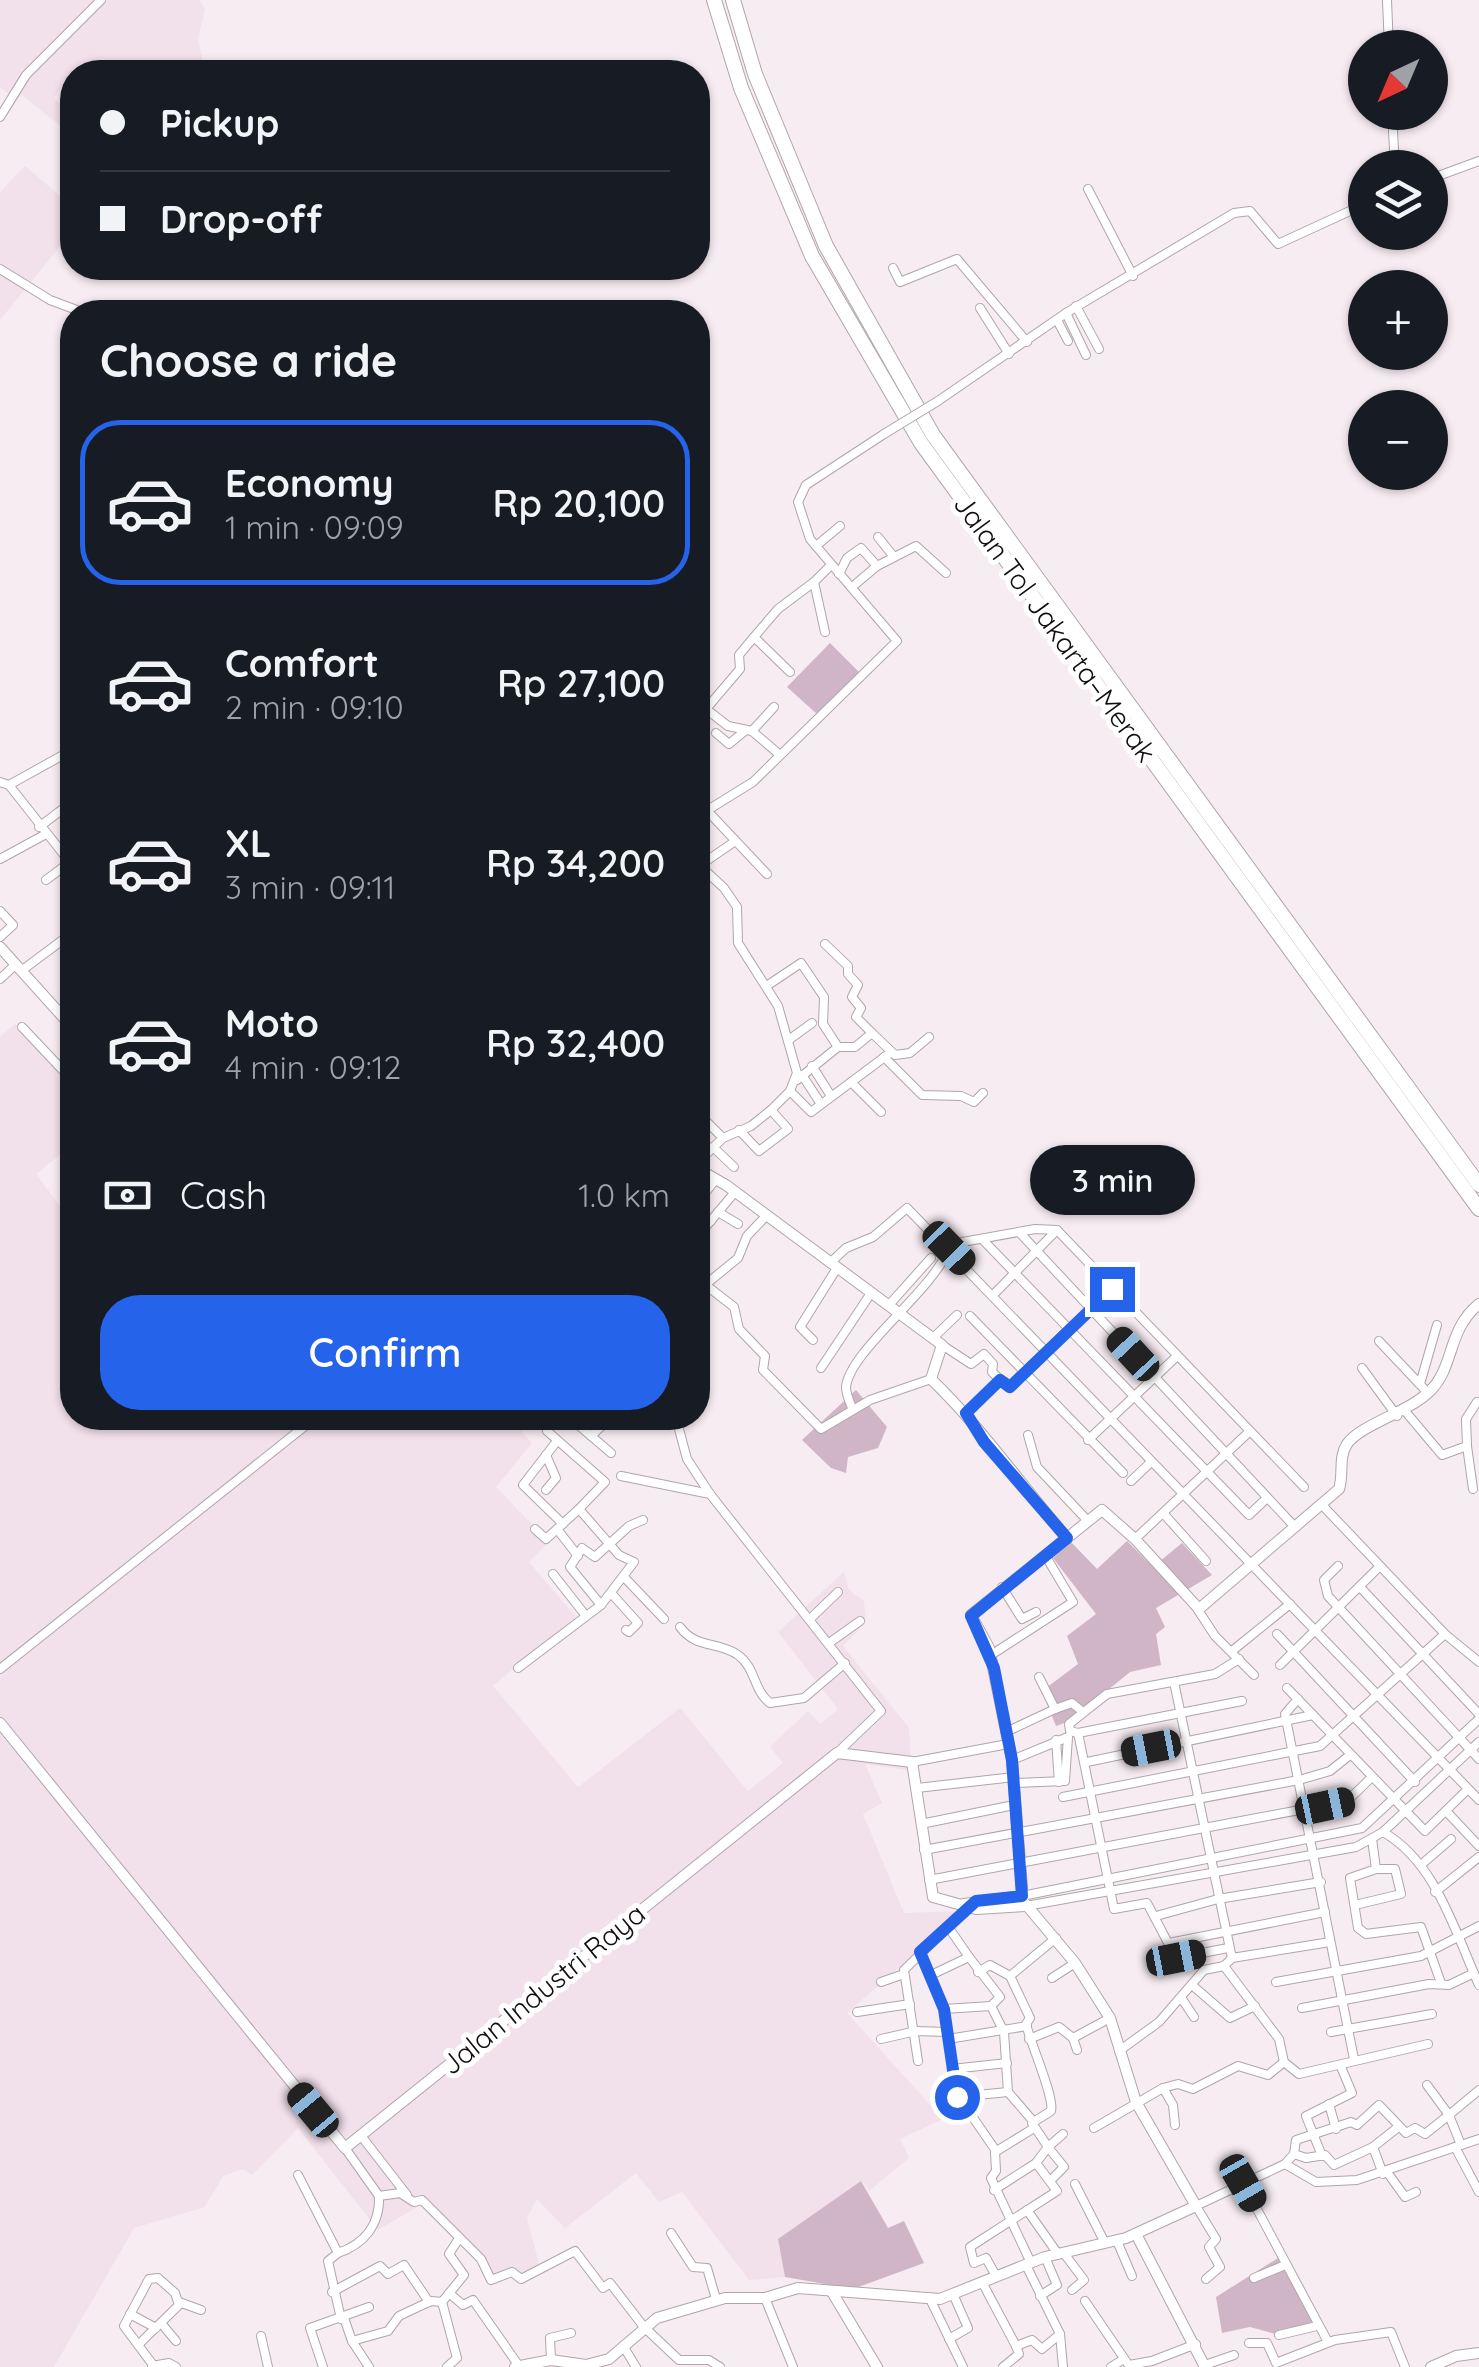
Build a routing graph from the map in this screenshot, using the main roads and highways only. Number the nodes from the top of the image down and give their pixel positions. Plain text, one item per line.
1 (714, 0) edge
2 (733, 0) edge
3 (1479, 1185) edge
4 (1479, 1209) edge

1 - 4 highway, Jalan Tol Jakarta–Merak
2 - 3 highway, Jalan Tol Jakarta–Merak

